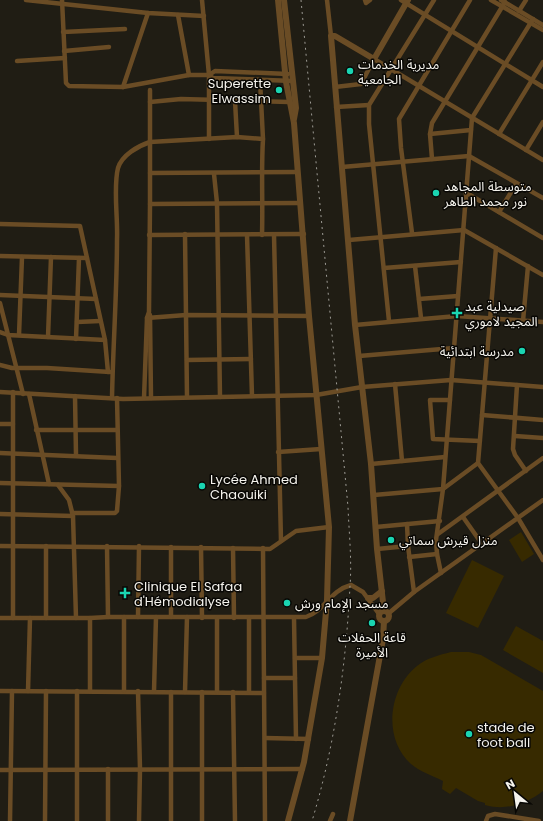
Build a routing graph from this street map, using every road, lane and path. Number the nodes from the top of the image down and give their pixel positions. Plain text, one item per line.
1 (26, 0) edge
2 (202, 0) edge
3 (278, 0) edge
4 (284, 0) edge
5 (327, 0) edge
6 (365, 0) edge
7 (370, 0) edge
8 (434, 0) edge
9 (470, 0) edge
10 (491, 0) edge
11 (526, 0) edge
12 (405, 1) edge
13 (62, 2) edge
14 (503, 3) edge
15 (519, 11) junction
16 (148, 13) junction
17 (178, 15) junction
18 (424, 15) junction
19 (204, 16) junction
20 (532, 21) junction
21 (543, 25) edge
22 (126, 29) dead end
23 (543, 30) edge
24 (452, 31) junction
25 (63, 32) junction
26 (331, 36) junction
27 (109, 47) dead end
28 (479, 47) junction
29 (64, 51) junction
30 (65, 58) junction
31 (374, 59) junction
32 (17, 61) dead end
33 (543, 62) edge
34 (506, 63) junction
35 (391, 70) junction
36 (188, 75) junction
37 (208, 75) junction
38 (289, 78) junction
39 (260, 80) junction
40 (532, 80) junction
41 (419, 85) junction
42 (123, 87) junction
43 (335, 87) junction
44 (543, 87) edge
45 (150, 90) dead end
46 (208, 101) junction
47 (235, 101) junction
48 (261, 101) junction
49 (445, 101) junction
50 (150, 102) junction
51 (289, 102) junction
52 (369, 104) junction
53 (336, 107) junction
54 (472, 118) junction
55 (543, 122) edge
56 (294, 123) junction
57 (471, 130) junction
58 (430, 134) junction
59 (500, 134) junction
60 (237, 137) junction
61 (263, 138) junction
62 (209, 139) junction
63 (150, 142) junction
64 (526, 150) junction
65 (469, 156) junction
66 (432, 159) junction
67 (543, 160) edge
68 (403, 162) junction
69 (372, 164) junction
70 (342, 167) junction
71 (261, 172) junction
72 (297, 172) junction
73 (150, 173) junction
74 (214, 174) junction
75 (516, 184) junction
76 (465, 192) junction
77 (543, 198) edge
78 (217, 203) junction
79 (300, 203) junction
80 (150, 204) junction
81 (263, 204) junction
82 (499, 212) junction
83 (0, 224) edge
84 (464, 230) junction
85 (218, 233) junction
86 (412, 233) junction
87 (185, 234) junction
88 (304, 234) junction
89 (149, 235) junction
90 (247, 235) junction
91 (262, 235) junction
92 (274, 235) junction
93 (381, 237) junction
94 (543, 238) edge
95 (349, 240) junction
96 (496, 248) junction
97 (0, 256) edge
98 (22, 257) junction
99 (51, 257) junction
100 (79, 258) junction
101 (86, 258) junction
102 (461, 262) junction
103 (415, 266) junction
104 (528, 266) junction
105 (384, 268) junction
106 (543, 275) edge
107 (0, 295) edge
108 (21, 296) junction
109 (458, 296) junction
110 (50, 297) junction
111 (78, 298) junction
112 (96, 299) junction
113 (419, 299) junction
114 (0, 303) edge
115 (250, 314) junction
116 (277, 314) junction
117 (186, 315) junction
118 (220, 315) junction
119 (309, 316) junction
120 (457, 316) junction
121 (149, 318) junction
122 (421, 318) junction
123 (490, 319) junction
124 (100, 321) junction
125 (389, 321) junction
126 (523, 321) junction
127 (77, 322) junction
128 (543, 322) edge
129 (355, 325) junction
130 (0, 332) edge
131 (8, 334) junction
132 (19, 335) junction
133 (48, 337) junction
134 (76, 339) junction
135 (105, 340) junction
136 (454, 348) junction
137 (359, 356) junction
138 (220, 359) junction
139 (251, 359) junction
140 (145, 360) junction
141 (151, 360) junction
142 (187, 360) junction
143 (0, 365) edge
144 (17, 368) junction
145 (110, 372) junction
146 (451, 380) junction
147 (485, 382) junction
148 (395, 384) junction
149 (517, 385) junction
150 (362, 386) junction
151 (543, 387) edge
152 (0, 392) edge
153 (13, 392) junction
154 (26, 394) junction
155 (316, 395) junction
156 (75, 396) junction
157 (252, 396) junction
158 (277, 396) junction
159 (220, 397) junction
160 (114, 398) junction
161 (144, 398) junction
162 (151, 398) junction
163 (187, 398) junction
164 (450, 400) junction
165 (482, 415) junction
166 (516, 418) junction
167 (543, 420) edge
168 (0, 424) edge
169 (13, 424) junction
170 (36, 430) junction
171 (76, 430) junction
172 (117, 430) junction
173 (515, 436) junction
174 (447, 438) junction
175 (543, 438) edge
176 (480, 441) junction
177 (321, 449) junction
178 (278, 452) junction
179 (0, 453) edge
180 (12, 454) junction
181 (76, 455) junction
182 (42, 456) junction
183 (445, 457) junction
184 (117, 458) junction
185 (543, 458) edge
186 (402, 461) junction
187 (478, 462) junction
188 (371, 464) junction
189 (526, 471) junction
190 (0, 483) edge
191 (12, 483) junction
192 (50, 484) junction
193 (58, 485) junction
194 (119, 486) junction
195 (443, 489) junction
196 (499, 490) junction
197 (374, 495) junction
198 (543, 500) edge
199 (0, 514) edge
200 (11, 514) junction
201 (73, 515) junction
202 (463, 516) junction
203 (518, 518) junction
204 (440, 521) junction
205 (407, 524) junction
206 (329, 527) junction
207 (376, 527) junction
208 (438, 534) junction
209 (281, 541) junction
210 (482, 544) junction
211 (0, 546) edge
212 (12, 546) junction
213 (46, 546) junction
214 (74, 546) junction
215 (107, 546) junction
216 (139, 546) junction
217 (408, 546) junction
218 (171, 547) junction
219 (200, 547) junction
220 (233, 548) junction
221 (263, 548) junction
222 (377, 549) junction
223 (437, 554) junction
224 (409, 557) junction
225 (543, 560) edge
226 (441, 573) junction
227 (382, 591) junction
228 (414, 592) junction
229 (368, 598) junction
230 (327, 600) junction
231 (384, 613) junction
232 (108, 617) junction
233 (124, 617) junction
234 (138, 617) junction
235 (156, 617) junction
236 (171, 617) junction
237 (0, 618) edge
238 (13, 618) junction
239 (30, 618) junction
240 (46, 618) junction
241 (76, 618) junction
242 (90, 618) junction
243 (187, 618) junction
244 (202, 618) junction
245 (217, 618) junction
246 (234, 618) junction
247 (249, 618) junction
248 (264, 618) junction
249 (294, 618) junction
250 (295, 658) junction
251 (322, 658) junction
252 (264, 678) junction
253 (295, 678) junction
254 (0, 691) edge
255 (12, 691) junction
256 (28, 691) junction
257 (46, 691) junction
258 (77, 691) junction
259 (90, 691) junction
260 (124, 691) junction
261 (138, 691) junction
262 (154, 691) junction
263 (171, 692) junction
264 (185, 692) junction
265 (202, 692) junction
266 (217, 692) junction
267 (233, 692) junction
268 (249, 692) junction
269 (264, 693) junction
270 (265, 738) junction
271 (296, 739) junction
272 (309, 739) junction
273 (44, 769) junction
274 (77, 769) junction
275 (303, 769) junction
276 (0, 770) edge
277 (10, 770) junction
278 (108, 770) junction
279 (140, 770) junction
280 (172, 770) junction
281 (201, 770) junction
282 (235, 770) junction
283 (265, 770) junction
284 (333, 814) dead end
285 (10, 821) edge
286 (45, 821) edge
287 (77, 821) edge
288 (108, 821) edge
289 (139, 821) edge
290 (171, 821) edge
291 (202, 821) edge
292 (235, 821) edge
293 (265, 821) edge
294 (288, 821) edge
295 (330, 821) edge
296 (350, 821) edge
297 (486, 821) edge
298 (539, 821) edge

1 - 13 street
2 - 19 street
3 - 38 street
4 - 38 street
5 - 26 street
6 - 7 street
8 - 18 street
9 - 24 street
10 - 14 street
11 - 15 street
12 - 18 street
12 - 31 street
13 - 16 street
13 - 25 street
14 - 15 street
14 - 20 street
14 - 28 street
15 - 20 street
16 - 17 street
16 - 42 street
17 - 19 street
17 - 36 street
18 - 24 street
18 - 35 street
19 - 37 street
20 - 21 street
20 - 23 street
20 - 34 street
22 - 25 street
24 - 28 street
24 - 41 street
25 - 29 street
26 - 31 street
26 - 43 street
27 - 29 street
28 - 34 street
28 - 49 street
29 - 30 street
30 - 32 street
30 - 42 street
31 - 35 street
31 - 43 street
33 - 40 street
34 - 40 street
34 - 54 street
35 - 41 street
35 - 52 street
36 - 37 street
36 - 42 street
37 - 38 street
37 - 39 street
37 - 46 street
38 - 39 street
38 - 51 street
38 - 56 street
39 - 48 street
40 - 44 street
40 - 59 street
41 - 49 street
41 - 68 street
43 - 53 street
45 - 50 street
46 - 47 street
46 - 50 street
46 - 62 street
47 - 48 street
47 - 60 street
48 - 51 street
48 - 61 street
49 - 54 street
49 - 58 street
50 - 63 street
51 - 56 street
52 - 53 street
52 - 69 street
53 - 70 street
54 - 57 street
54 - 59 street
55 - 64 street
56 - 72 street
57 - 58 street
57 - 65 street
58 - 66 street
59 - 64 street
60 - 61 street
60 - 62 street
61 - 71 street
62 - 63 street
63 - 73 street
63 - 145 street
64 - 67 street
65 - 66 street
65 - 75 street
65 - 76 street
66 - 68 street
68 - 69 street
68 - 86 street
69 - 70 street
69 - 93 street
70 - 95 street
71 - 72 street
71 - 74 street
71 - 81 street
72 - 79 street
73 - 74 street
73 - 80 street
74 - 78 street
75 - 77 street
75 - 82 street
76 - 82 street
76 - 84 street
78 - 80 street
78 - 81 street
78 - 85 street
79 - 81 street
79 - 88 street
80 - 89 street
81 - 91 street
82 - 94 street
83 - 101 street
84 - 86 street
84 - 96 street
84 - 102 street
85 - 87 street
85 - 90 street
85 - 118 street
86 - 93 street
87 - 89 street
87 - 117 street
88 - 92 street
88 - 119 street
89 - 121 street
90 - 91 street
90 - 115 street
91 - 92 street
92 - 116 street
93 - 95 street
93 - 105 street
95 - 129 street
96 - 104 street
96 - 123 street
97 - 98 street
98 - 99 street
98 - 108 street
99 - 100 street
99 - 110 street
100 - 101 street
100 - 111 street
101 - 112 street
102 - 103 street
102 - 109 street
103 - 105 street
103 - 113 street
104 - 106 street
104 - 126 street
105 - 125 street
107 - 108 street
108 - 110 street
108 - 132 street
109 - 113 street
109 - 120 street
110 - 111 street
110 - 133 street
111 - 112 street
111 - 127 street
112 - 124 street
113 - 122 street
114 - 131 street
115 - 116 street
115 - 118 street
115 - 139 street
116 - 119 street
116 - 158 street
117 - 118 street
117 - 121 street
117 - 142 street
118 - 138 street
119 - 155 street
120 - 122 street
120 - 123 street
120 - 136 street
121 - 140 street
121 - 141 street
122 - 125 street
123 - 126 street
123 - 147 street
124 - 127 street
124 - 135 street
125 - 129 street
126 - 128 street
127 - 134 street
129 - 137 street
130 - 131 street
131 - 132 street
131 - 144 street
132 - 133 street
133 - 134 street
134 - 135 street
135 - 145 street
136 - 137 street
136 - 146 street
137 - 150 street
138 - 139 street
138 - 142 street
138 - 159 street
139 - 157 street
140 - 141 street
140 - 161 street
141 - 162 street
142 - 163 street
143 - 144 street
144 - 145 street
144 - 154 street
145 - 160 street
146 - 147 street
146 - 148 street
146 - 164 street
147 - 149 street
147 - 165 street
148 - 150 street
148 - 186 street
149 - 151 street
149 - 166 street
150 - 155 street
150 - 188 street
152 - 153 street
153 - 154 street
153 - 169 street
154 - 156 street
154 - 170 street
155 - 158 street
155 - 177 street
156 - 160 street
156 - 171 street
157 - 158 street
157 - 159 street
158 - 178 street
159 - 163 street
160 - 161 street
160 - 172 street
161 - 162 street
162 - 163 street
164 - 174 street
164 - 174 street
165 - 166 street
165 - 176 street
166 - 167 street
166 - 173 street
168 - 169 street
169 - 180 street
170 - 171 street
170 - 182 street
171 - 172 street
171 - 181 street
172 - 184 street
173 - 175 street
173 - 189 street
174 - 176 street
174 - 183 street
176 - 187 street
177 - 178 street
177 - 206 street
178 - 209 street
179 - 180 street
180 - 182 street
180 - 191 street
181 - 182 street
181 - 184 street
182 - 192 street
183 - 186 street
183 - 195 street
184 - 194 street
185 - 189 street
186 - 188 street
187 - 195 street
187 - 196 street
188 - 197 street
189 - 196 street
190 - 191 street
191 - 192 street
191 - 200 street
192 - 193 street
193 - 194 street
193 - 201 street
194 - 201 street
195 - 197 street
195 - 204 street
196 - 202 street
196 - 203 street
197 - 207 street
198 - 203 street
199 - 200 street
200 - 201 street
200 - 212 street
201 - 214 street
202 - 208 street
202 - 210 street
203 - 210 street
203 - 225 street
204 - 205 street
204 - 208 street
205 - 207 street
205 - 217 street
206 - 209 street
206 - 230 street
207 - 222 street
208 - 223 street
209 - 221 street
210 - 226 street
211 - 212 street
212 - 213 street
212 - 238 street
213 - 214 street
213 - 240 street
214 - 215 street
214 - 241 street
215 - 216 street
215 - 232 street
216 - 218 street
216 - 234 street
217 - 222 street
217 - 224 street
218 - 219 street
218 - 236 street
219 - 220 street
219 - 244 street
220 - 221 street
220 - 246 street
221 - 248 street
222 - 227 street
223 - 224 street
223 - 226 street
224 - 228 street
226 - 228 street
227 - 229 street
227 - 231 street
228 - 231 street
229 - 230 street
229 - 231 street
230 - 249 street
230 - 251 street
231 - 296 street
232 - 233 street
232 - 242 street
233 - 234 street
233 - 260 street
234 - 235 street
235 - 236 street
235 - 262 street
236 - 243 street
237 - 238 street
238 - 239 street
239 - 240 street
239 - 256 street
240 - 241 street
241 - 242 street
242 - 259 street
243 - 244 street
243 - 264 street
244 - 245 street
245 - 246 street
245 - 266 street
246 - 247 street
247 - 248 street
247 - 268 street
248 - 249 street
248 - 252 street
249 - 250 street
250 - 251 street
250 - 253 street
251 - 272 street
252 - 253 street
252 - 269 street
253 - 271 street
254 - 255 street
255 - 256 street
255 - 277 street
256 - 257 street
257 - 258 street
257 - 273 street
258 - 259 street
258 - 274 street
259 - 260 street
260 - 261 street
261 - 262 street
261 - 279 street
262 - 263 street
263 - 264 street
263 - 280 street
264 - 265 street
265 - 266 street
265 - 281 street
266 - 267 street
267 - 268 street
267 - 282 street
268 - 269 street
269 - 270 street
270 - 271 street
270 - 283 street
271 - 272 street
272 - 275 street
273 - 274 street
273 - 277 street
273 - 286 street
274 - 278 street
274 - 287 street
275 - 283 street
275 - 294 street
276 - 277 street
277 - 285 street
278 - 279 street
278 - 288 street
279 - 280 street
279 - 289 street
280 - 281 street
280 - 290 street
281 - 282 street
281 - 291 street
282 - 283 street
282 - 292 street
283 - 293 street
284 - 295 street
297 - 298 street

